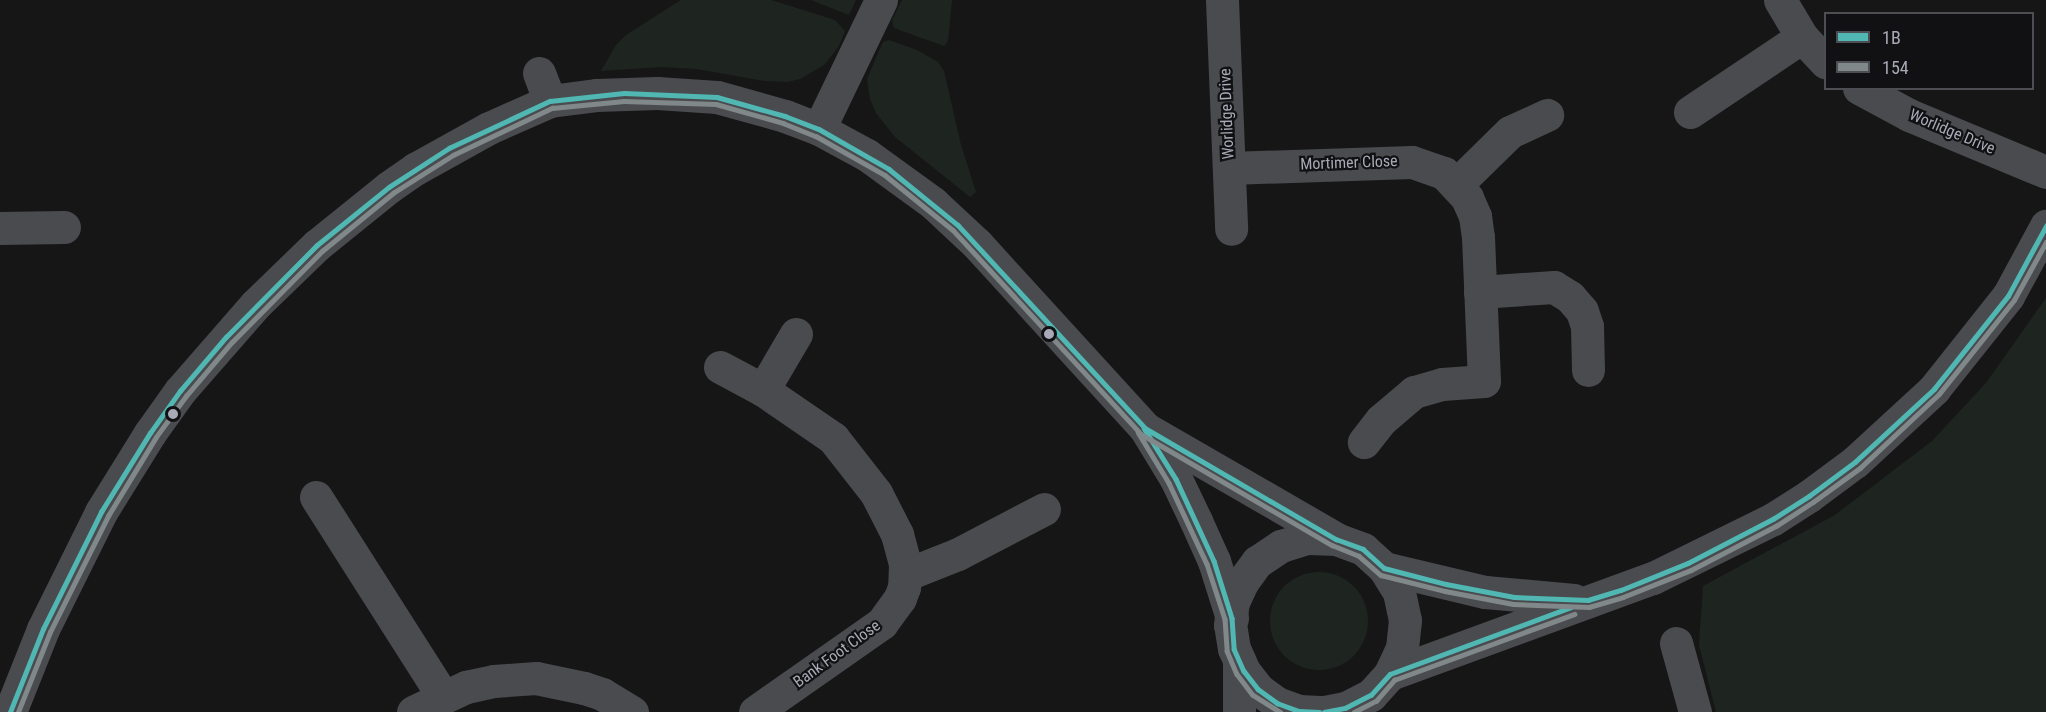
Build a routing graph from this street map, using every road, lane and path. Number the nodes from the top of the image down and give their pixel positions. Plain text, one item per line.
1 (880, 0) edge
2 (1222, 0) edge
3 (1780, 0) edge
4 (1802, 37) junction
5 (1824, 61) edge
6 (1863, 90) edge
7 (1690, 112) dead end
8 (1547, 115) dead end
9 (819, 129) junction
10 (1229, 168) junction
11 (2046, 172) edge
12 (1456, 184) junction
13 (2046, 226) edge
14 (64, 227) dead end
15 (0, 228) edge
16 (1231, 229) dead end
17 (1480, 292) junction
18 (796, 334) dead end
19 (720, 367) dead end
20 (1588, 370) dead end
21 (763, 390) junction
22 (1145, 428) junction
23 (1364, 442) dead end
24 (316, 497) dead end
25 (1044, 509) dead end
26 (1336, 539) junction
27 (1384, 568) junction
28 (905, 575) junction
29 (1588, 600) junction
30 (1232, 618) junction
31 (1676, 643) dead end
32 (1239, 660) junction
33 (1390, 674) junction
34 (443, 696) junction
35 (1332, 711) edge
36 (10, 712) edge
37 (413, 712) edge
38 (632, 712) edge
39 (756, 712) edge
40 (1239, 712) edge
41 (1695, 712) edge

1 - 9 street
2 - 10 street, Worlidge Drive
3 - 4 street
4 - 5 street
4 - 7 street
6 - 11 street, Worlidge Drive
8 - 12 street
9 - 22 street
9 - 36 street
10 - 12 street, Mortimer Close
10 - 16 street, Worlidge Drive
12 - 17 street, Mortimer Close
13 - 29 street
14 - 15 street
17 - 20 street
17 - 23 street, Mortimer Close
18 - 21 street
19 - 21 street, Bank Foot Close
21 - 28 street, Bank Foot Close
22 - 26 street
22 - 30 street
24 - 34 street
25 - 28 street
26 - 27 street
26 - 30 street
27 - 29 street
27 - 33 street
28 - 39 street, Bank Foot Close
29 - 33 street
30 - 32 street
31 - 41 street
32 - 35 street
32 - 40 street
33 - 35 street
34 - 37 street
34 - 38 street

